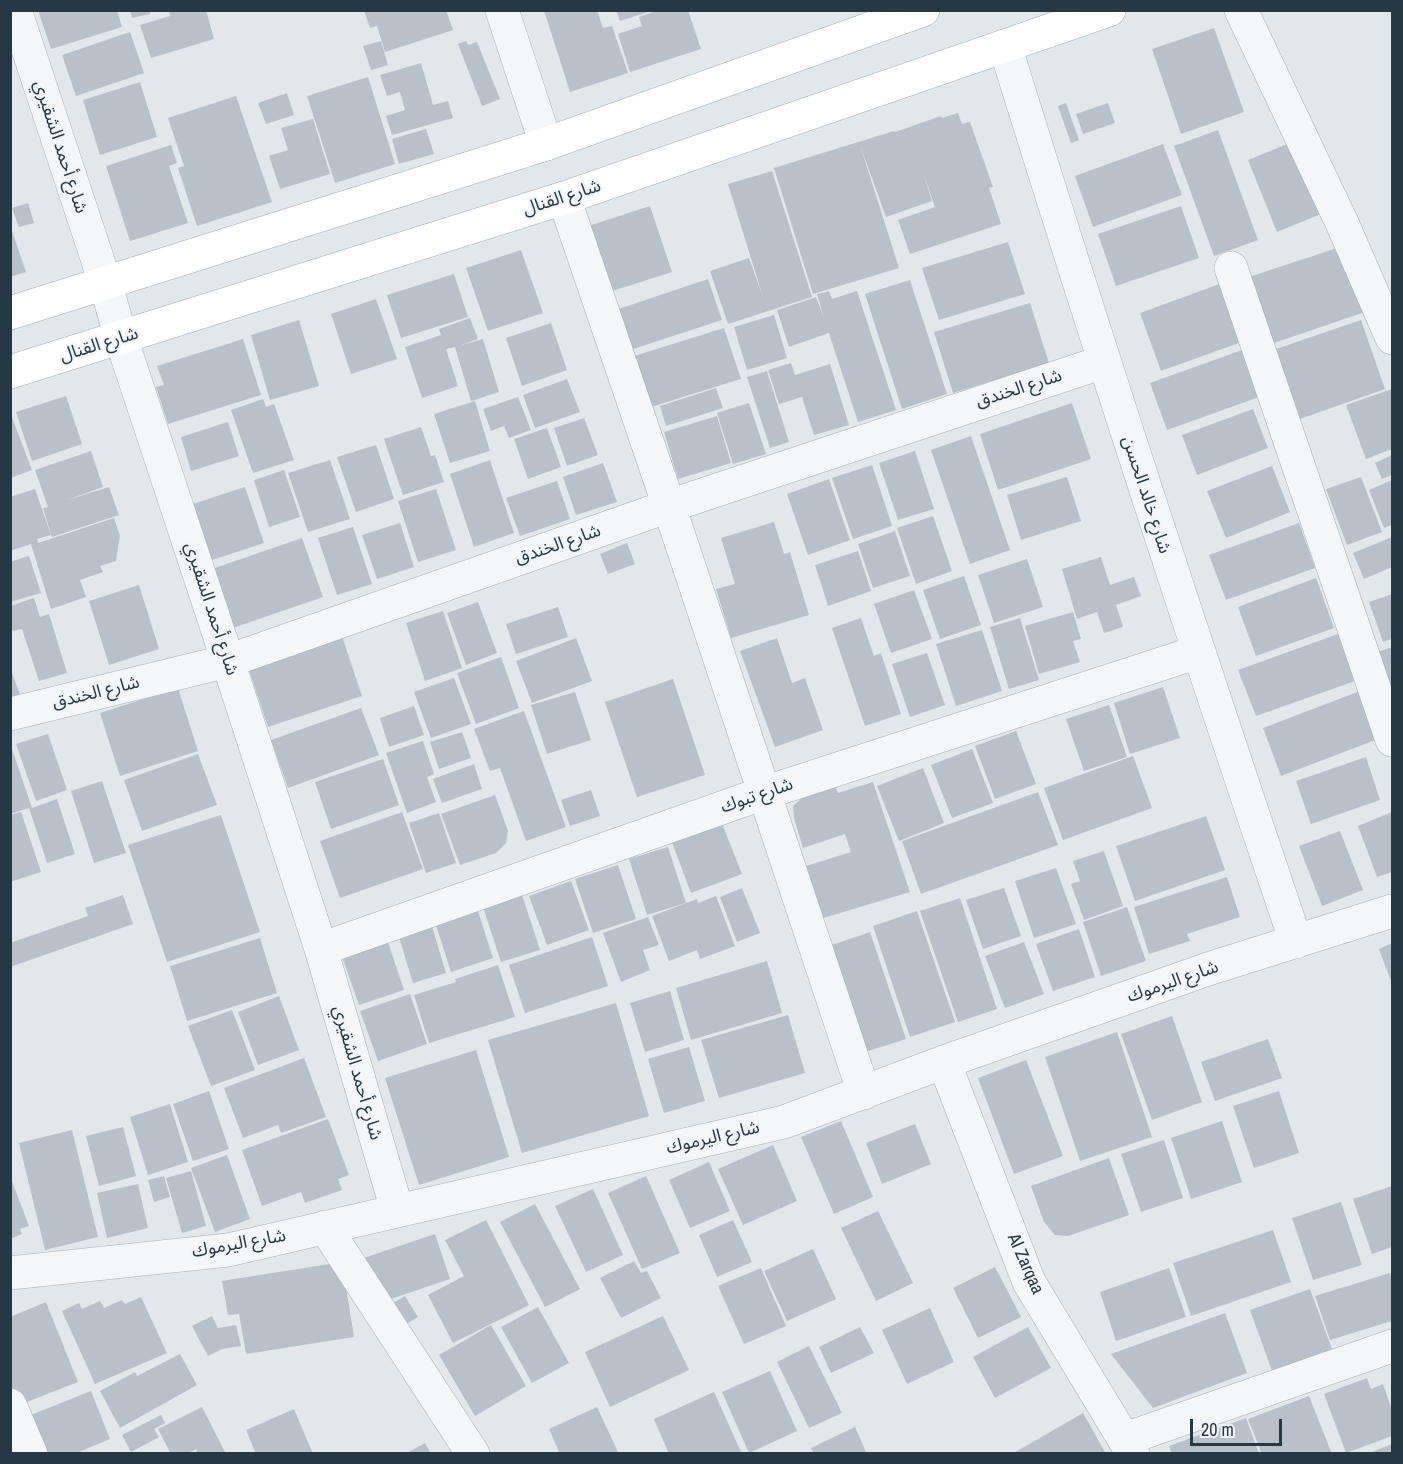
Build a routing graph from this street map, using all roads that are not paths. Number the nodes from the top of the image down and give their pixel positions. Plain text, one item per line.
1 (15, 10) edge
2 (502, 10) edge
3 (922, 10) edge
4 (1109, 10) edge
5 (1241, 10) edge
6 (1005, 46) junction
7 (546, 144) junction
8 (564, 198) junction
9 (1231, 268) dead end
10 (105, 282) junction
11 (10, 313) edge
12 (121, 338) junction
13 (1392, 338) edge
14 (1103, 362) junction
15 (10, 372) edge
16 (669, 506) junction
17 (1198, 652) junction
18 (228, 661) junction
19 (10, 714) edge
20 (1392, 740) edge
21 (764, 793) junction
22 (1392, 911) edge
23 (1296, 942) junction
24 (321, 949) junction
25 (944, 1062) junction
26 (864, 1093) junction
27 (397, 1210) junction
28 (325, 1227) junction
29 (10, 1273) edge
30 (1392, 1346) edge
31 (10, 1405) edge
32 (1129, 1446) edge
33 (31, 1454) edge
34 (474, 1454) edge

1 - 10 street, شارع أحمد الشقيري
2 - 7 street
3 - 7 main road
4 - 6 main road, شارع القنال
5 - 13 street
6 - 8 main road, شارع القنال
6 - 14 street, شارع خالد الحسن
7 - 10 main road
8 - 12 main road, شارع القنال
8 - 16 street
9 - 20 street
10 - 11 main road
10 - 12 street, شارع أحمد الشقيري
12 - 15 main road, شارع القنال
12 - 18 street, شارع أحمد الشقيري
14 - 16 street, شارع الخندق
14 - 17 street, شارع خالد الحسن
16 - 18 street, شارع الخندق
16 - 21 street
17 - 21 street, شارع تبوك
17 - 23 street, شارع خالد الحسن
18 - 19 street, شارع الخندق
18 - 24 street, شارع أحمد الشقيري
21 - 24 street, شارع تبوك
21 - 26 street
22 - 23 street, شارع اليرموك
23 - 25 street, شارع اليرموك
24 - 27 street, شارع أحمد الشقيري
25 - 26 street, شارع اليرموك
25 - 32 street, Al Zarqaa
26 - 27 street, شارع اليرموك
27 - 28 street, شارع اليرموك
28 - 29 street, شارع اليرموك
28 - 34 street
30 - 32 street
31 - 33 street

